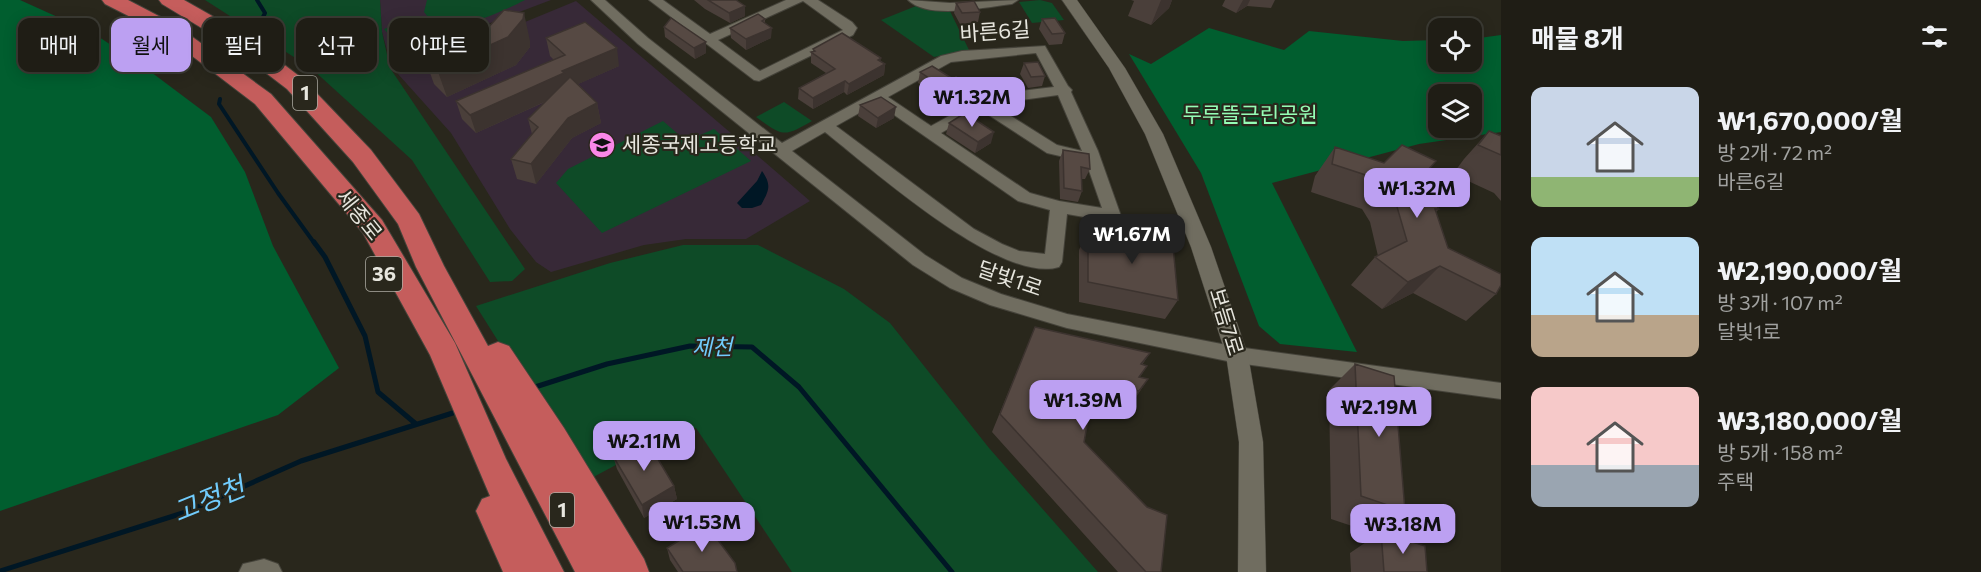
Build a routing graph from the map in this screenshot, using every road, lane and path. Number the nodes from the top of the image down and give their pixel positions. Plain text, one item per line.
1 (112, 0) edge
2 (169, 0) edge
3 (597, 0) edge
4 (655, 0) edge
5 (797, 0) edge
6 (809, 0) edge
7 (914, 0) edge
8 (1012, 0) edge
9 (1069, 0) edge
10 (742, 6) edge
11 (758, 17) junction
12 (708, 40) junction
13 (1065, 90) junction
14 (877, 96) junction
15 (981, 104) junction
16 (825, 125) junction
17 (930, 133) junction
18 (781, 150) junction
19 (1095, 159) junction
20 (339, 190) joint
21 (1059, 207) junction
22 (457, 347) junction
23 (1238, 355) junction
24 (1501, 391) edge
25 (540, 443) junction
26 (486, 473) junction
27 (251, 572) edge
28 (270, 572) edge
29 (522, 572) edge
30 (546, 572) edge
31 (595, 572) edge
32 (631, 572) edge
33 (1252, 572) edge

1 - 20 highway, 세종로 / 1
2 - 22 highway, 세종로 / 1
3 - 18 street, 달빛1로
4 - 12 street
5 - 11 street
6 - 12 street
7 - 8 street
9 - 23 street, 보듬7로
10 - 11 street
11 - 12 street
13 - 14 street, 바른6길
13 - 15 street
13 - 19 street, 바른6길
14 - 16 street, 바른6길
14 - 17 street
15 - 17 street
15 - 19 street
16 - 18 street, 바른6길
16 - 21 street
17 - 21 street
18 - 23 street, 달빛1로
19 - 21 street, 바른6길
20 - 22 highway, 36
22 - 25 highway, 세종로 / 1
22 - 26 highway, 36
23 - 24 street, 달빛1로
23 - 33 street, 보듬7로
25 - 31 highway, 세종로 / 1
25 - 32 highway
26 - 29 highway, 36
26 - 30 highway, 1
27 - 28 street

